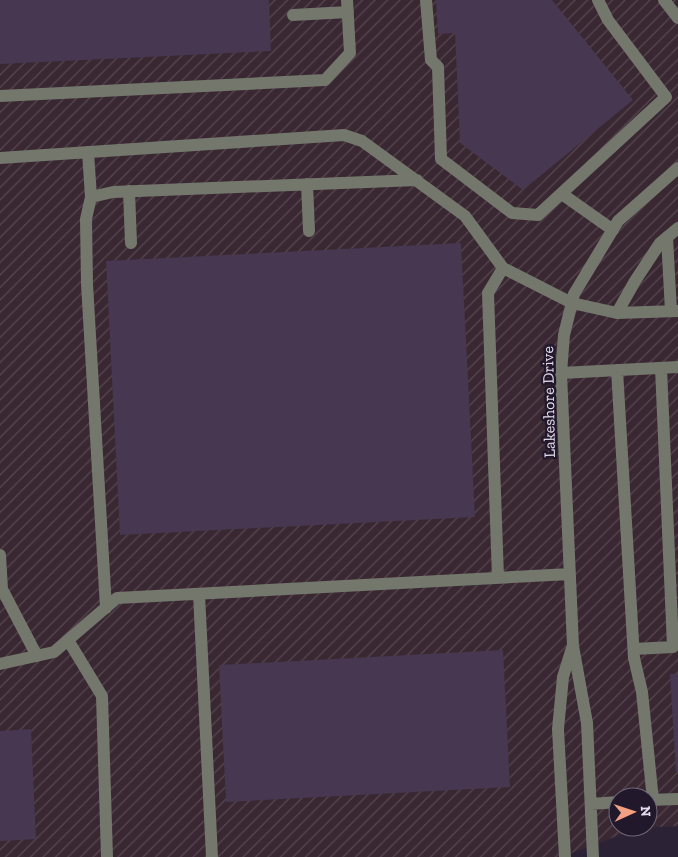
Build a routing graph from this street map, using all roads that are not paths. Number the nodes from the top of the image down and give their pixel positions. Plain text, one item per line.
1 (426, 0) edge
2 (598, 0) edge
3 (664, 0) edge
4 (347, 6) edge
5 (293, 15) dead end
6 (678, 18) edge
7 (0, 96) edge
8 (88, 152) junction
9 (0, 158) edge
10 (678, 168) edge
11 (417, 180) junction
12 (308, 184) junction
13 (129, 191) junction
14 (562, 194) junction
15 (92, 197) junction
16 (678, 228) edge
17 (613, 230) junction
18 (309, 231) dead end
19 (667, 237) junction
20 (131, 243) dead end
21 (503, 268) junction
22 (572, 303) junction
23 (674, 311) edge
24 (617, 313) junction
25 (678, 367) edge
26 (661, 368) junction
27 (617, 370) junction
28 (561, 373) junction
29 (0, 555) edge
30 (570, 574) junction
31 (498, 578) junction
32 (199, 594) junction
33 (106, 608) junction
34 (68, 640) junction
35 (573, 646) junction
36 (634, 649) junction
37 (37, 656) junction
38 (0, 664) edge
39 (650, 787) edge
40 (678, 799) edge
41 (658, 800) edge
42 (608, 803) edge
43 (591, 804) junction
44 (100, 857) edge
45 (107, 857) edge
46 (212, 857) edge
47 (565, 857) edge
48 (593, 857) edge

1 - 14 street
2 - 14 street
3 - 6 street
4 - 5 street
4 - 7 street
8 - 9 street
8 - 11 street
8 - 15 street
10 - 17 street, Lakeshore Drive
11 - 12 street
11 - 21 street
12 - 13 street
12 - 18 street
13 - 15 street
13 - 20 street
14 - 17 street
15 - 33 street
16 - 19 street
17 - 22 street, Lakeshore Drive
19 - 23 street
19 - 24 street
21 - 22 street
21 - 31 street
22 - 24 street
22 - 28 street, Lakeshore Drive
23 - 24 street
25 - 26 street
26 - 27 street
26 - 36 street
27 - 28 street
27 - 36 street
28 - 30 street, Lakeshore Drive
29 - 37 street
30 - 31 street
30 - 35 street, Lakeshore Drive
31 - 32 street
32 - 33 street
32 - 46 street
33 - 34 street
34 - 37 street
34 - 45 street
35 - 43 street, Lakeshore Drive
35 - 47 street, Lakeshore Drive
36 - 39 street
37 - 38 street
40 - 41 street
42 - 43 street
43 - 48 street, Lakeshore Drive
44 - 45 street

